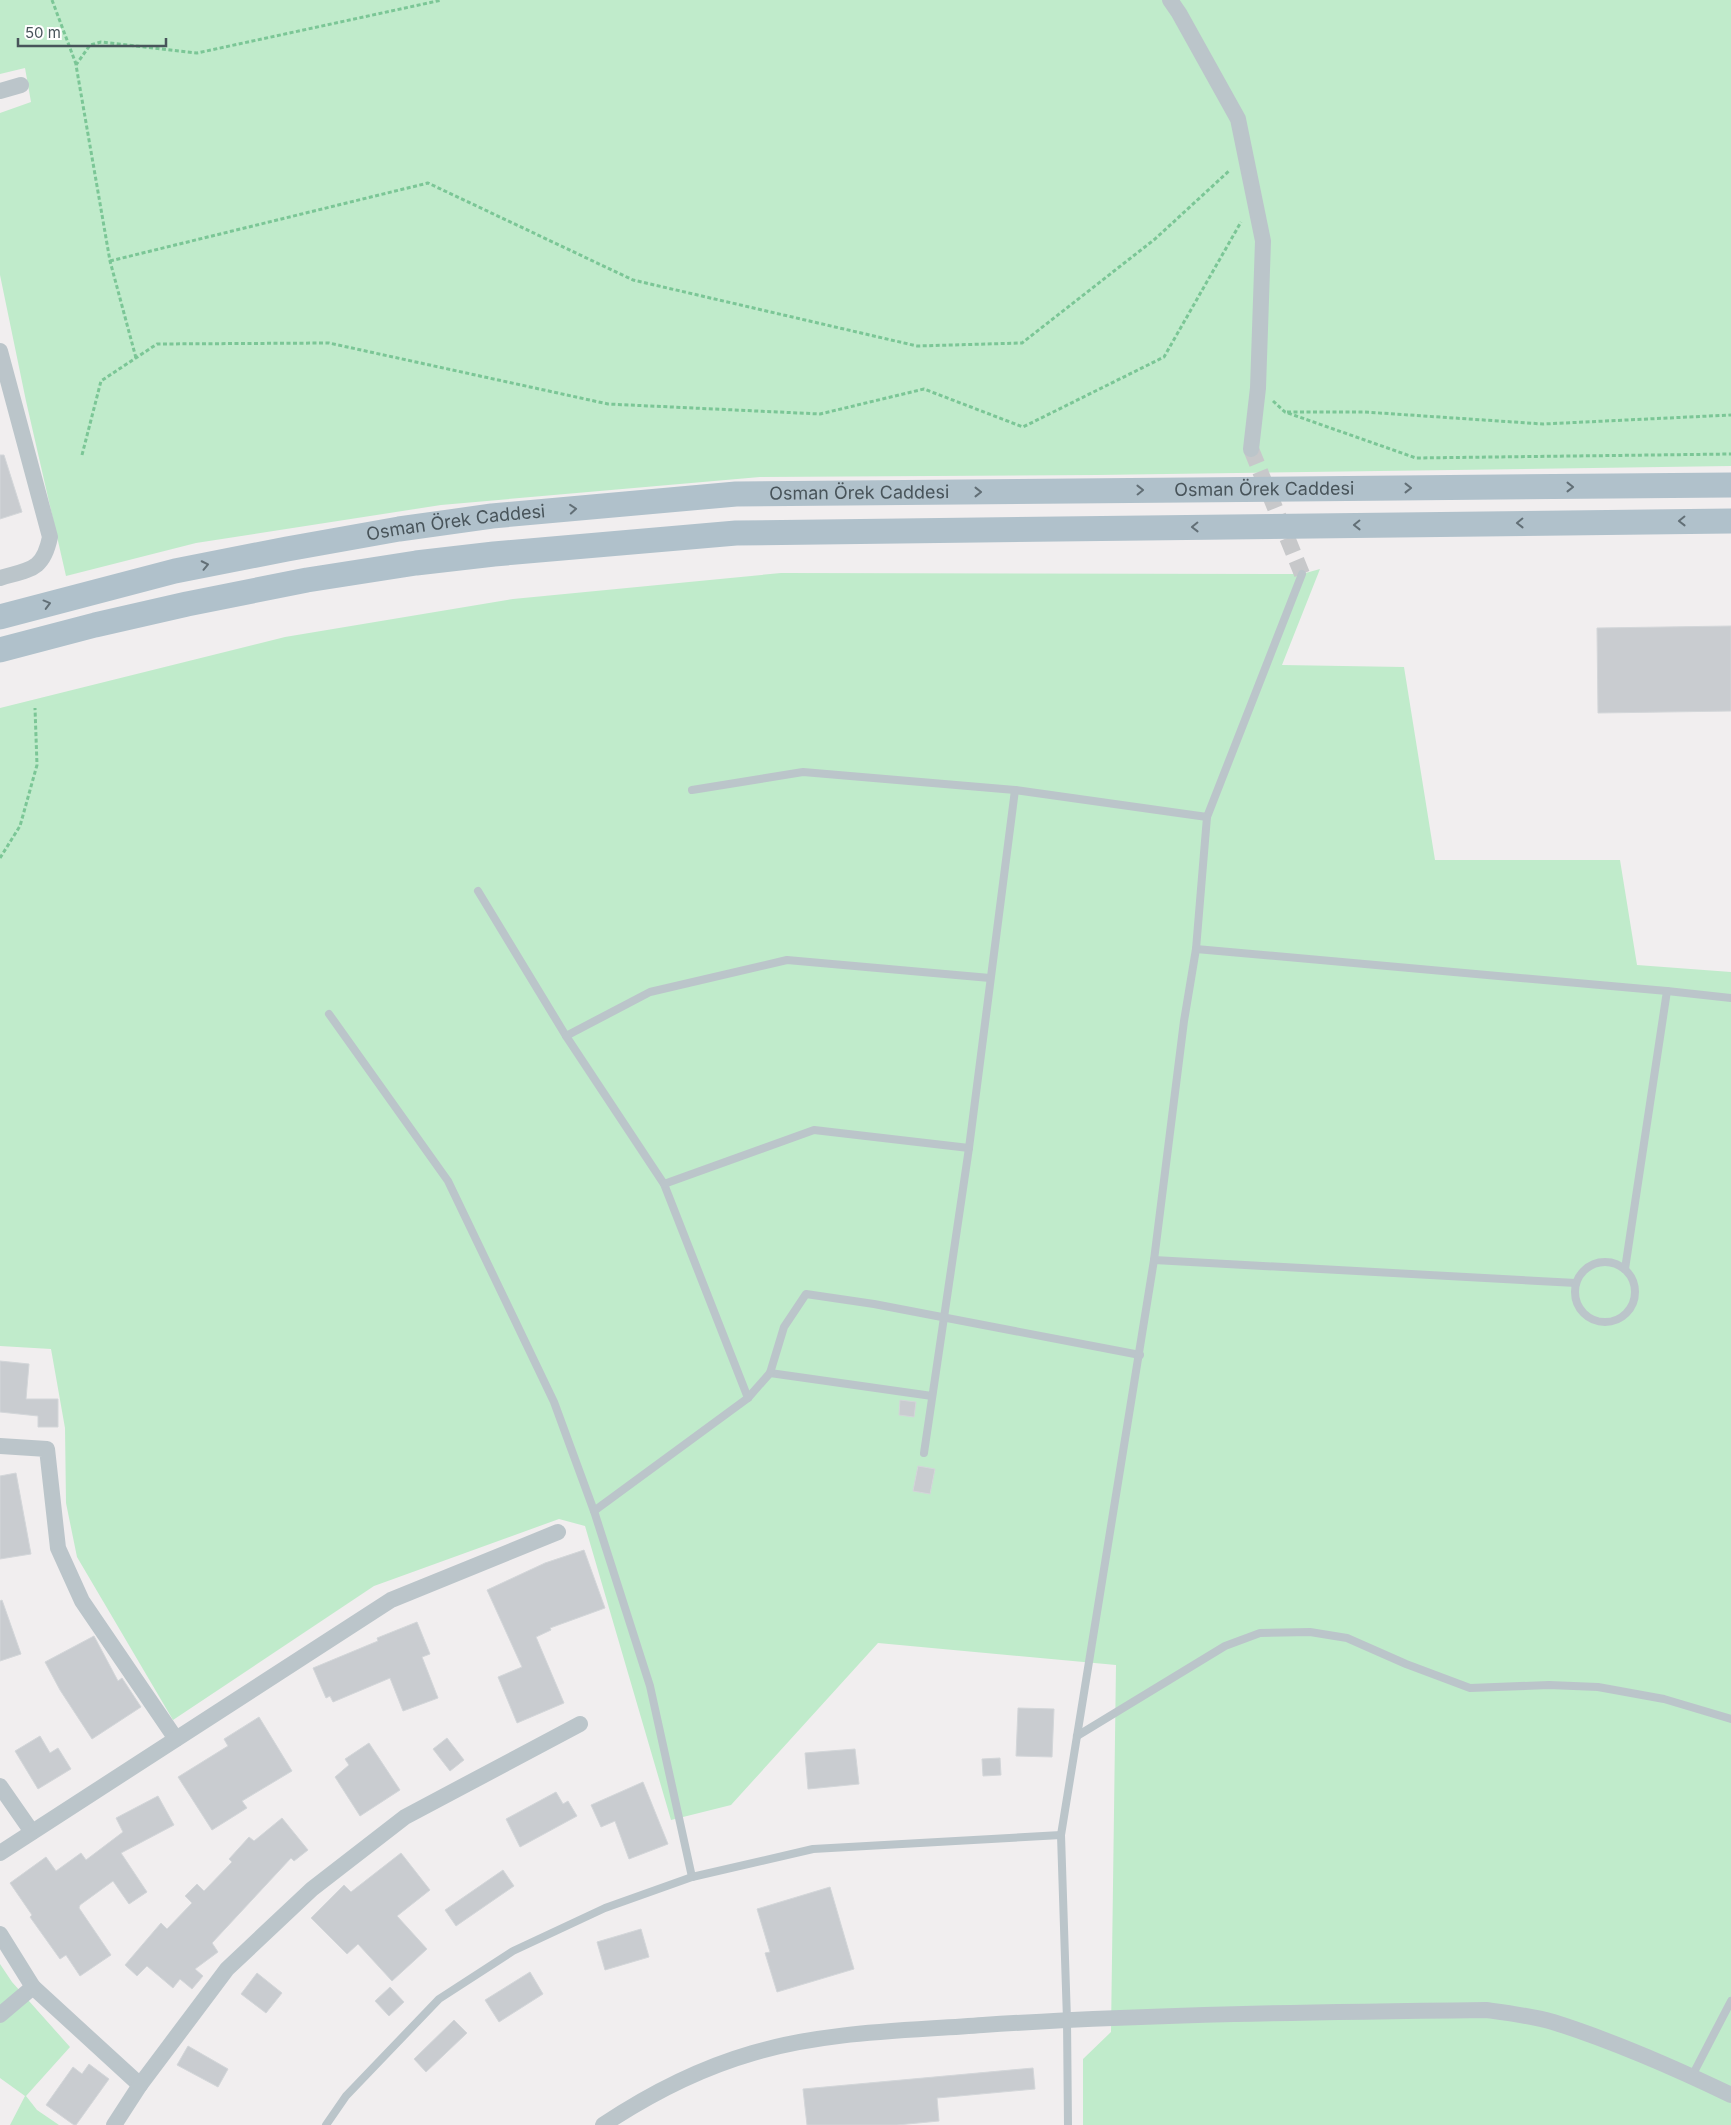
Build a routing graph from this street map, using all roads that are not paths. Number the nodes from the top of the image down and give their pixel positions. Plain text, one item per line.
1 (1170, 0) edge
2 (21, 85) dead end
3 (0, 91) edge
4 (0, 351) edge
5 (1251, 449) tunnel mouth
6 (1731, 485) edge
7 (1731, 521) edge
8 (1302, 574) tunnel mouth
9 (0, 578) edge
10 (0, 617) edge
11 (0, 650) edge
12 (692, 790) dead end
13 (1015, 790) junction
14 (1207, 818) junction
15 (478, 891) dead end
16 (1196, 949) junction
17 (990, 978) junction
18 (1667, 991) junction
19 (1731, 998) edge
20 (329, 1014) dead end
21 (566, 1036) junction
22 (969, 1148) junction
23 (664, 1184) junction
24 (1154, 1260) junction
25 (1625, 1269) junction
26 (1576, 1283) junction
27 (943, 1318) junction
28 (1140, 1355) junction
29 (770, 1373) junction
30 (932, 1396) junction
31 (748, 1398) junction
32 (0, 1446) edge
33 (924, 1453) dead end
34 (594, 1512) junction
35 (558, 1532) dead end
36 (1731, 1719) edge
37 (580, 1724) dead end
38 (1077, 1736) junction
39 (176, 1739) junction
40 (0, 1786) edge
41 (32, 1832) junction
42 (1061, 1834) junction
43 (0, 1853) edge
44 (692, 1877) junction
45 (0, 1934) edge
46 (33, 1987) junction
47 (1731, 2001) edge
48 (0, 2015) edge
49 (1067, 2020) junction
50 (1692, 2076) junction
51 (140, 2084) junction
52 (1731, 2095) edge
53 (114, 2125) edge
54 (326, 2125) edge
55 (603, 2125) edge
56 (1068, 2125) edge

1 - 5 street
2 - 3 street
4 - 9 street
10 -> 6 main road, Osman Örek Caddesi
7 -> 11 main road, Osman Örek Caddesi
8 - 14 lane
12 - 13 lane
13 - 14 lane
13 - 17 lane
14 - 16 lane
15 - 21 lane
16 - 18 lane
16 - 24 lane
17 - 21 lane
17 - 22 lane
18 - 19 lane
18 - 25 lane
20 - 34 lane
21 - 23 lane
22 - 23 lane
22 - 27 lane
23 - 31 lane
24 - 26 lane
24 - 28 lane
25 - 26 lane
25 - 26 lane
27 - 28 lane
27 - 29 lane
27 - 30 lane
28 - 38 lane
29 - 30 lane
29 - 31 lane
30 - 33 lane
31 - 34 lane
32 - 39 street
34 - 44 lane
35 - 39 street
36 - 38 lane
37 - 51 street
38 - 42 lane
39 - 41 street
40 - 41 street
41 - 43 street
42 - 44 lane
42 - 49 lane
44 - 54 lane
45 - 46 street
46 - 48 street
46 - 51 street
47 - 50 lane
49 - 50 street
49 - 55 street
49 - 56 lane
50 - 52 street
51 - 53 street

